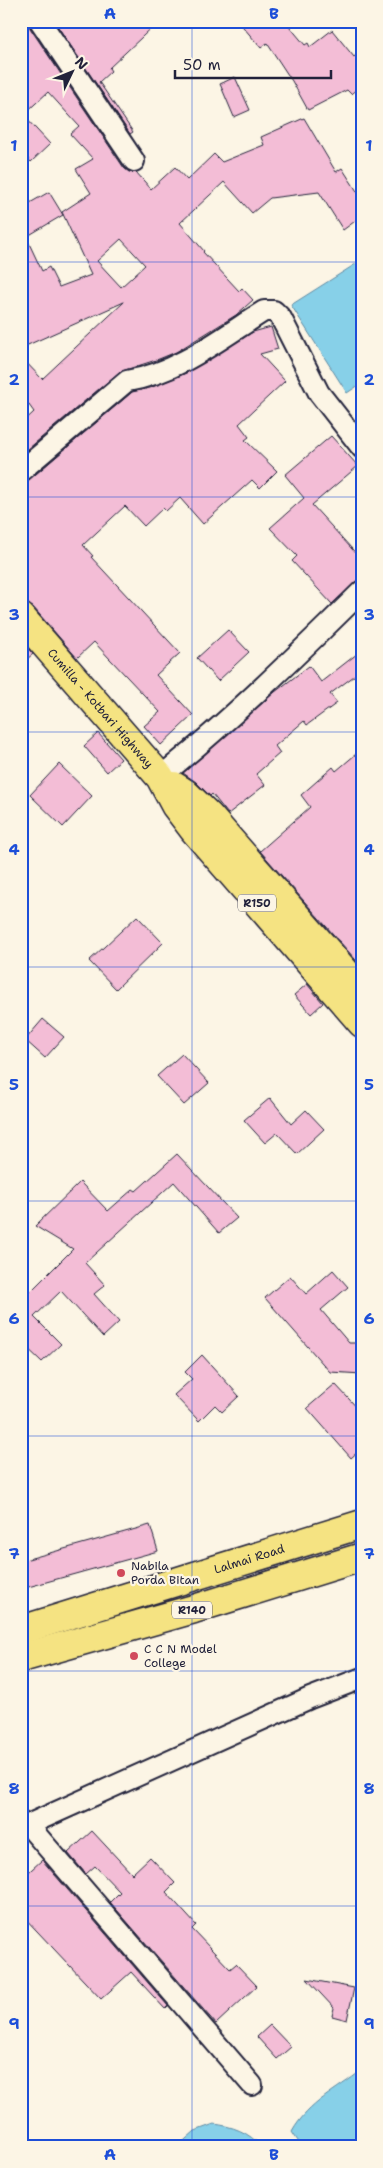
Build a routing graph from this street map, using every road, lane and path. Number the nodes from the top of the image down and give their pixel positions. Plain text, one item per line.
1 (40, 21) edge
2 (134, 161) dead end
3 (362, 448) edge
4 (21, 471) edge
5 (362, 591) edge
6 (21, 617) edge
7 (160, 777) junction
8 (362, 991) edge
9 (362, 1023) edge
10 (362, 1524) edge
11 (362, 1557) edge
12 (185, 1579) junction
13 (194, 1609) junction
14 (21, 1630) edge
15 (21, 1658) edge
16 (362, 1678) edge
17 (24, 1827) edge
18 (252, 2085) dead end

1 - 2 street
3 - 4 street
5 - 7 street
6 - 7 main road, Cumilla - Kotbari Highway / R150
7 - 8 main road, R150
7 - 9 main road, R150
10 - 12 main road, Lalmai Road / R140
11 - 13 main road, R140
12 - 13 main road
12 - 14 main road, Lalmai Road / R140
13 - 15 main road, R140
16 - 17 street
17 - 18 street

